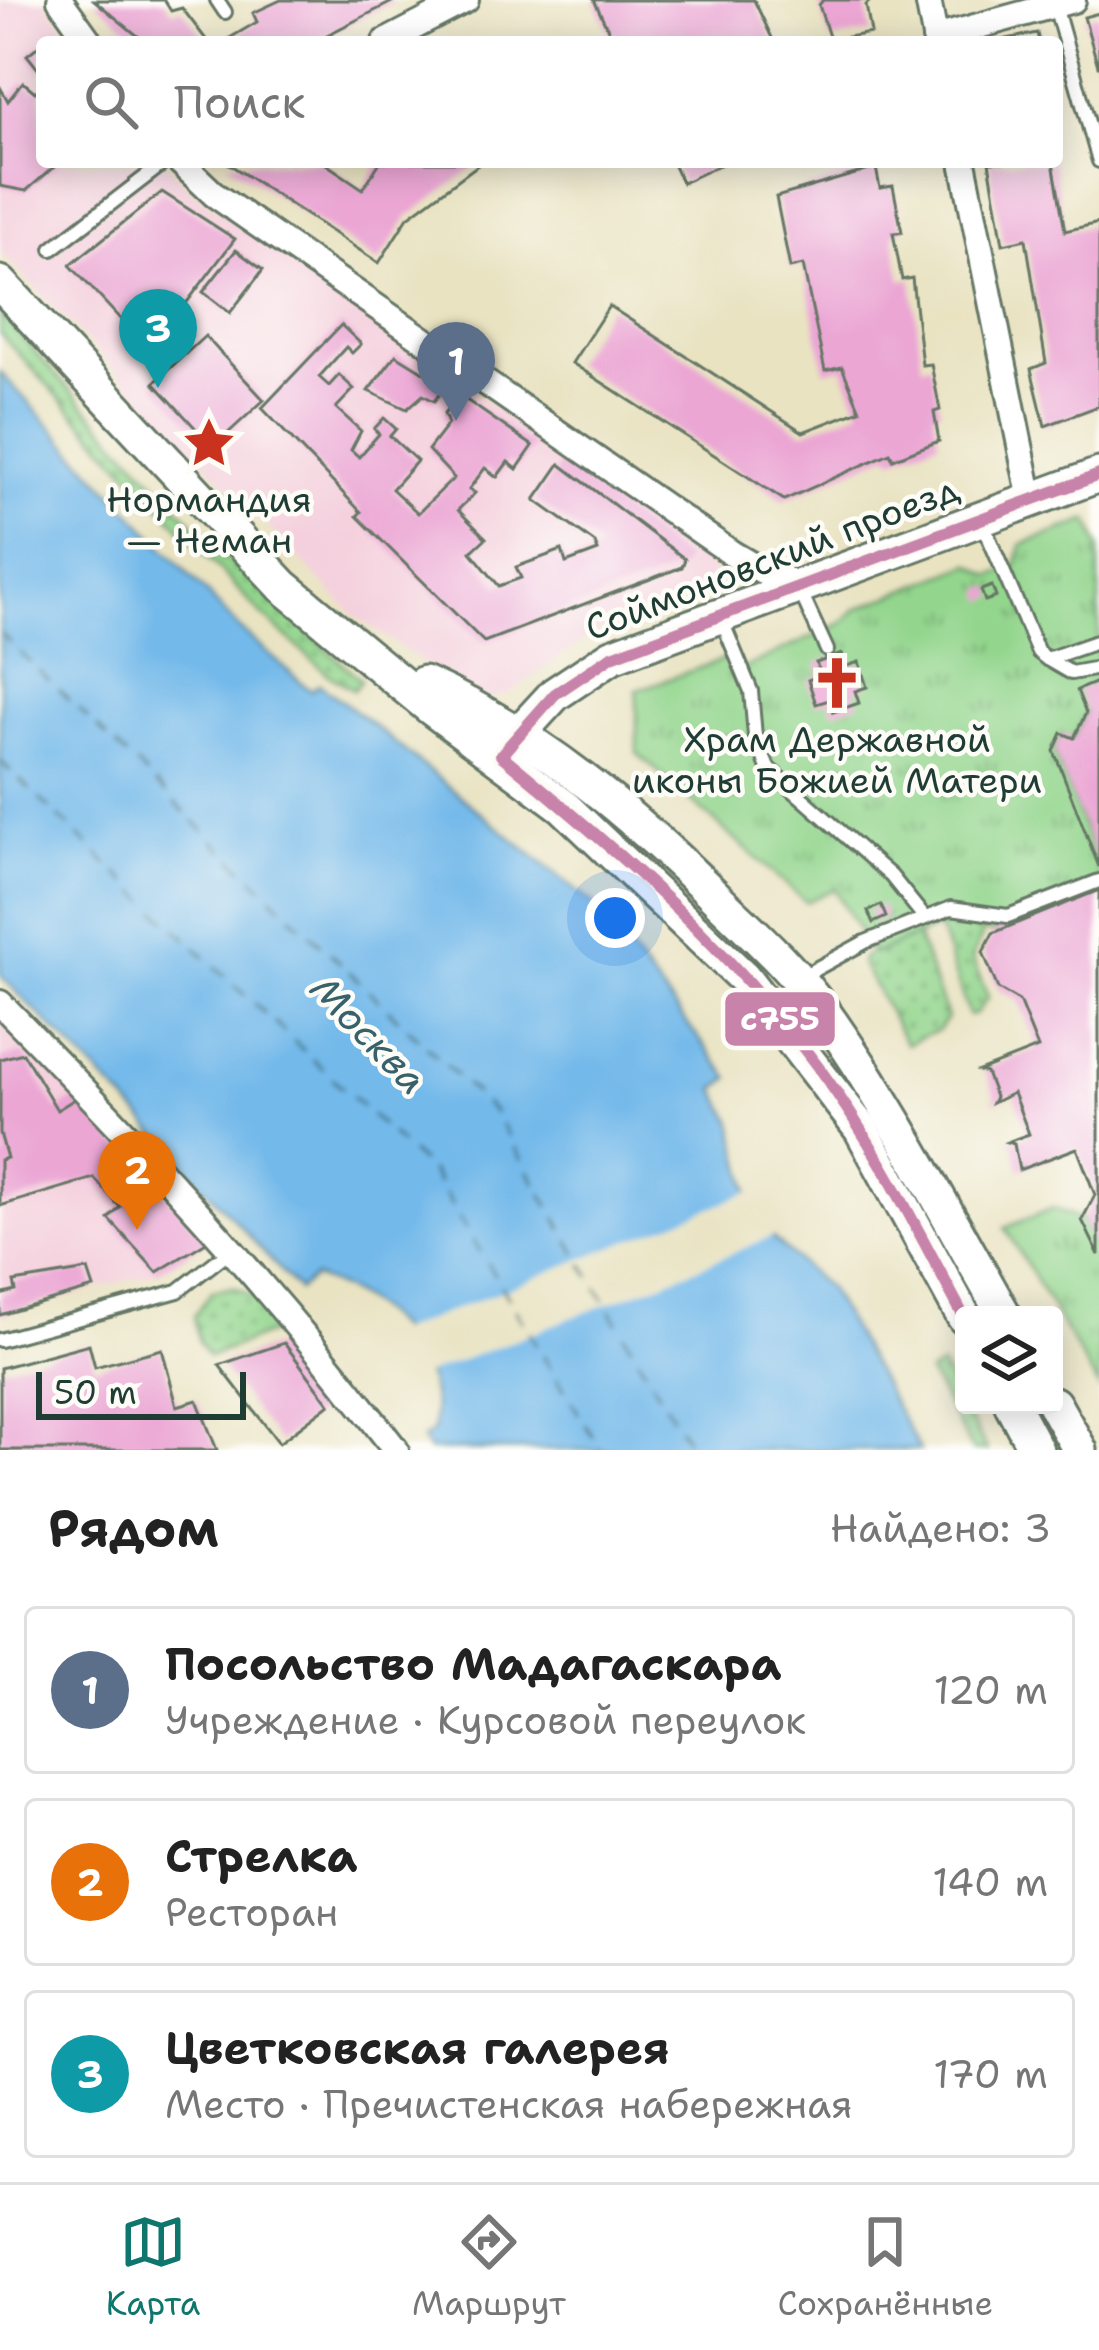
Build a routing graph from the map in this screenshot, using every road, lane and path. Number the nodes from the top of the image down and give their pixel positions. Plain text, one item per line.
1 (60, 0) edge
2 (928, 0) edge
3 (458, 2) edge
4 (1064, 3) edge
5 (1026, 6) edge
6 (86, 36) edge
7 (396, 36) edge
8 (935, 36) edge
9 (947, 36) edge
10 (1099, 161) edge
11 (157, 168) edge
12 (186, 168) edge
13 (964, 168) edge
14 (52, 249) dead end
15 (0, 283) edge
16 (1099, 475) edge
17 (1031, 500) junction
18 (981, 520) junction
19 (798, 585) junction
20 (719, 615) junction
21 (1099, 641) edge
22 (827, 650) dead end
23 (1047, 659) junction
24 (1099, 668) edge
25 (510, 743) junction
26 (1099, 881) edge
27 (924, 917) junction
28 (797, 980) junction
29 (0, 1003) edge
30 (232, 1248) junction
31 (958, 1306) edge
32 (999, 1306) edge
33 (0, 1340) edge
34 (1017, 1414) edge
35 (1060, 1414) edge
36 (396, 1450) edge
37 (1036, 1450) edge
38 (1080, 1450) edge

1 - 6 street
2 - 8 street
3 - 7 street
4 - 5 street
4 - 10 lane
5 - 9 street
11 - 14 lane
12 - 19 street
13 - 17 street
15 - 25 main road
16 - 17 main road, Соймоновский проезд
17 - 18 main road, Соймоновский проезд
18 - 19 main road, Соймоновский проезд
18 - 23 lane
19 - 20 main road, Соймоновский проезд
19 - 22 lane
20 - 25 main road, Соймоновский проезд
20 - 27 lane
21 - 23 lane
23 - 24 lane
25 - 28 main road
25 - 31 main road
26 - 27 lane
27 - 28 lane
28 - 32 main road
29 - 30 street
30 - 33 lane
30 - 36 street
34 - 37 main road
35 - 38 main road

